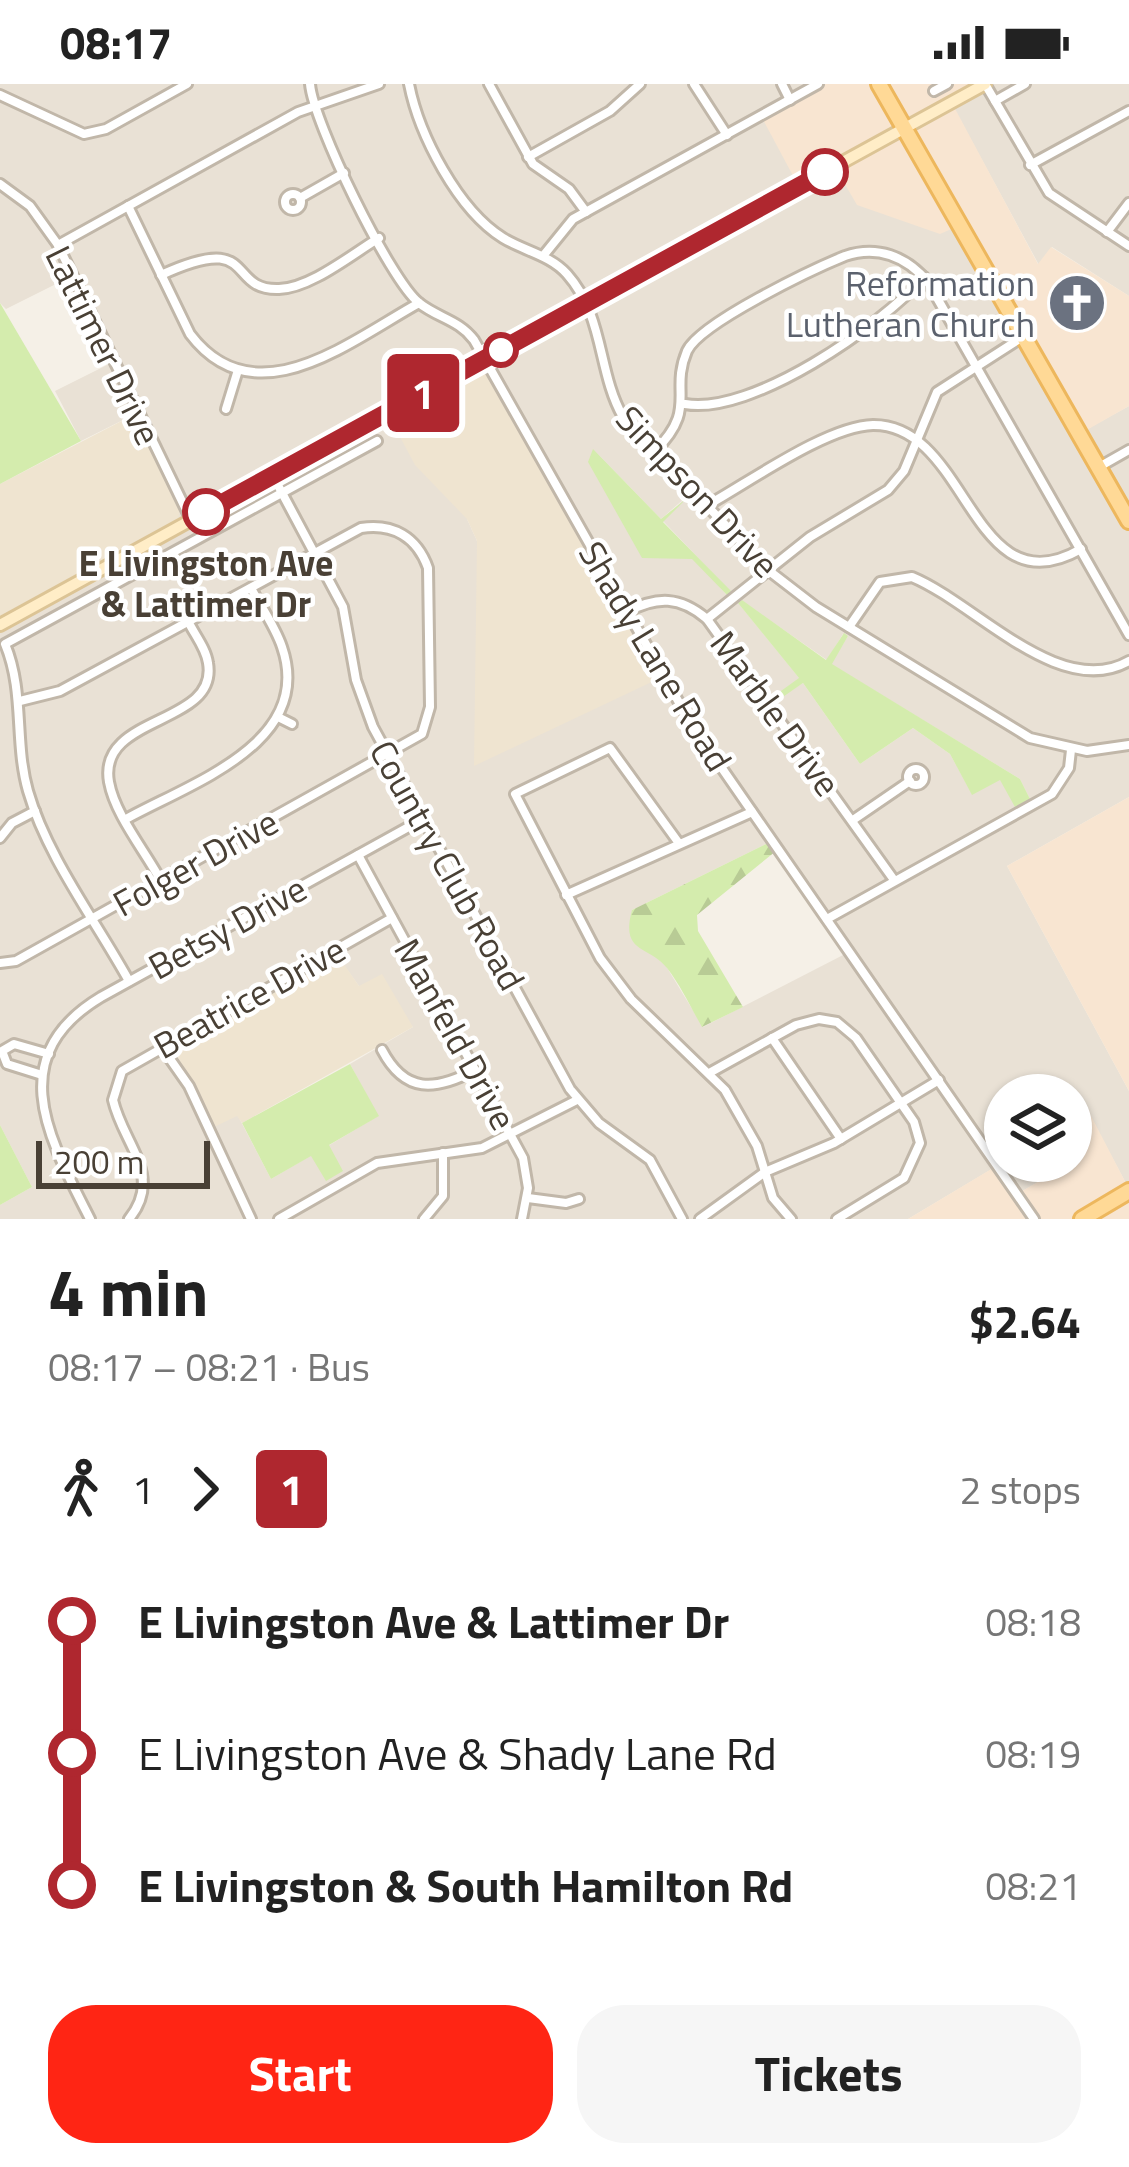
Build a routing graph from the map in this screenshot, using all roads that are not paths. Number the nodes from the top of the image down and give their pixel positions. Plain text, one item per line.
1 (187, 84) edge
2 (310, 84) edge
3 (379, 84) edge
4 (409, 84) edge
5 (489, 84) edge
6 (640, 84) edge
7 (694, 84) edge
8 (782, 84) edge
9 (818, 84) edge
10 (879, 84) edge
11 (947, 84) edge
12 (985, 84) edge
13 (1025, 84) edge
14 (934, 91) dead end
15 (0, 95) edge
16 (790, 100) junction
17 (994, 101) junction
18 (312, 104) junction
19 (1129, 111) edge
20 (902, 129) junction
21 (727, 135) junction
22 (528, 157) junction
23 (1030, 165) junction
24 (344, 173) junction
25 (0, 184) edge
26 (300, 198) dead end
27 (1129, 203) edge
28 (128, 206) junction
29 (586, 212) junction
30 (1107, 232) junction
31 (379, 238) junction
32 (58, 245) junction
33 (1129, 246) edge
34 (542, 256) junction
35 (161, 275) junction
36 (924, 277) junction
37 (419, 303) junction
38 (586, 303) junction
39 (1021, 338) junction
40 (485, 359) junction
41 (975, 364) junction
42 (238, 370) junction
43 (684, 404) junction
44 (226, 409) dead end
45 (917, 437) junction
46 (377, 441) dead end
47 (1129, 450) edge
48 (654, 452) junction
49 (1097, 468) junction
50 (273, 476) junction
51 (282, 492) junction
52 (706, 506) junction
53 (191, 520) junction
54 (1129, 521) edge
55 (1081, 549) junction
56 (314, 553) junction
57 (768, 570) junction
58 (250, 588) junction
59 (626, 612) junction
60 (707, 620) junction
61 (188, 621) junction
62 (0, 625) edge
63 (849, 627) junction
64 (1129, 635) edge
65 (1129, 661) edge
66 (20, 700) junction
67 (278, 717) junction
68 (292, 724) dead end
69 (1129, 746) edge
70 (1071, 750) junction
71 (388, 755) junction
72 (910, 781) dead end
73 (35, 811) junction
74 (752, 812) junction
75 (126, 819) junction
76 (423, 819) junction
77 (854, 820) junction
78 (0, 838) edge
79 (678, 842) junction
80 (358, 855) junction
81 (894, 880) junction
82 (161, 881) junction
83 (566, 895) junction
84 (94, 918) junction
85 (392, 918) junction
86 (827, 919) junction
87 (0, 963) edge
88 (129, 981) junction
89 (772, 1038) junction
90 (161, 1046) junction
91 (382, 1050) dead end
92 (49, 1054) junction
93 (475, 1070) junction
94 (710, 1073) junction
95 (42, 1075) junction
96 (938, 1080) junction
97 (577, 1100) junction
98 (901, 1103) junction
99 (511, 1134) junction
100 (841, 1139) junction
101 (443, 1153) junction
102 (765, 1172) junction
103 (1129, 1191) edge
104 (528, 1198) junction
105 (579, 1198) dead end
106 (90, 1219) edge
107 (129, 1219) edge
108 (251, 1219) edge
109 (279, 1219) edge
110 (424, 1219) edge
111 (522, 1219) edge
112 (682, 1219) edge
113 (700, 1219) edge
114 (791, 1219) edge
115 (837, 1219) edge
116 (1034, 1219) edge
117 (1082, 1219) edge

1 - 15 street
2 - 18 street, Shady Lane Road
3 - 18 street
4 - 34 street, Simpson Drive
5 - 22 street
6 - 22 street
7 - 21 street
8 - 16 street
9 - 16 street
10 - 20 main road
11 - 14 street
12 - 17 street
12 - 20 main road
13 - 17 street
16 - 21 street
17 - 23 street
18 - 24 street, Shady Lane Road
18 - 28 street
19 - 23 street
20 - 38 main road
20 - 39 main road
21 - 29 street
22 - 29 street
23 - 30 street
24 - 26 street
24 - 31 street, Shady Lane Road
25 - 32 street, Lattimer Drive
27 - 30 street
28 - 32 street
28 - 35 street
29 - 34 street
30 - 33 street
31 - 35 street
31 - 37 street, Shady Lane Road
32 - 53 street, Lattimer Drive
34 - 38 street, Simpson Drive
35 - 42 street
36 - 41 street
36 - 43 street
36 - 43 street
37 - 40 street, Shady Lane Road
37 - 42 street
38 - 40 main road
38 - 48 street, Simpson Drive
39 - 41 street
39 - 49 main road
40 - 50 main road
40 - 59 street, Shady Lane Road
41 - 45 street
41 - 55 street
42 - 44 street
43 - 48 street
45 - 52 street
45 - 55 street
45 - 57 street
46 - 51 street
47 - 49 street
48 - 52 street, Simpson Drive
49 - 54 main road
50 - 51 street, Country Club Road
50 - 53 main road
51 - 56 street, Country Club Road
51 - 66 street
52 - 57 street, Simpson Drive
53 - 62 main road
55 - 64 street
56 - 58 street
56 - 71 street, Country Club Road
56 - 71 street, Folger Drive
57 - 60 street
57 - 63 street, Simpson Drive
58 - 61 street
58 - 67 street
59 - 60 street, Marble Drive
59 - 74 street, Shady Lane Road
60 - 77 street, Marble Drive
61 - 66 street
61 - 75 street
63 - 65 street
63 - 70 street, Simpson Drive
66 - 73 street
67 - 68 street
67 - 75 street
69 - 70 street, Simpson Drive
70 - 81 street
71 - 76 street, Country Club Road
71 - 82 street, Folger Drive
72 - 77 street
73 - 78 street
73 - 84 street
74 - 79 street
74 - 86 street, Shady Lane Road
75 - 82 street
76 - 80 street, Betsy Drive
76 - 97 street, Country Club Road
77 - 81 street, Marble Drive
79 - 83 street
79 - 83 street
80 - 85 street, Manfeld Drive
80 - 88 street, Betsy Drive
81 - 86 street
82 - 84 street, Folger Drive
83 - 94 street
84 - 87 street, Folger Drive
84 - 88 street
85 - 90 street, Beatrice Drive
85 - 93 street, Manfeld Drive
86 - 96 street, Shady Lane Road
88 - 92 street, Betsy Drive
89 - 94 street
89 - 98 street
89 - 100 street
90 - 107 street, Beatrice Drive
90 - 108 street
91 - 93 street
92 - 95 street
92 - 95 street
93 - 99 street, Manfeld Drive
94 - 102 street
95 - 106 street
96 - 98 street
96 - 116 street, Shady Lane Road
97 - 99 street
97 - 112 street, Country Club Road
98 - 100 street
98 - 115 street
99 - 101 street
99 - 104 street, Manfeld Drive
100 - 102 street
101 - 109 street
101 - 110 street
102 - 113 street
102 - 114 street
103 - 117 main road
104 - 105 street
104 - 111 street, Manfeld Drive

